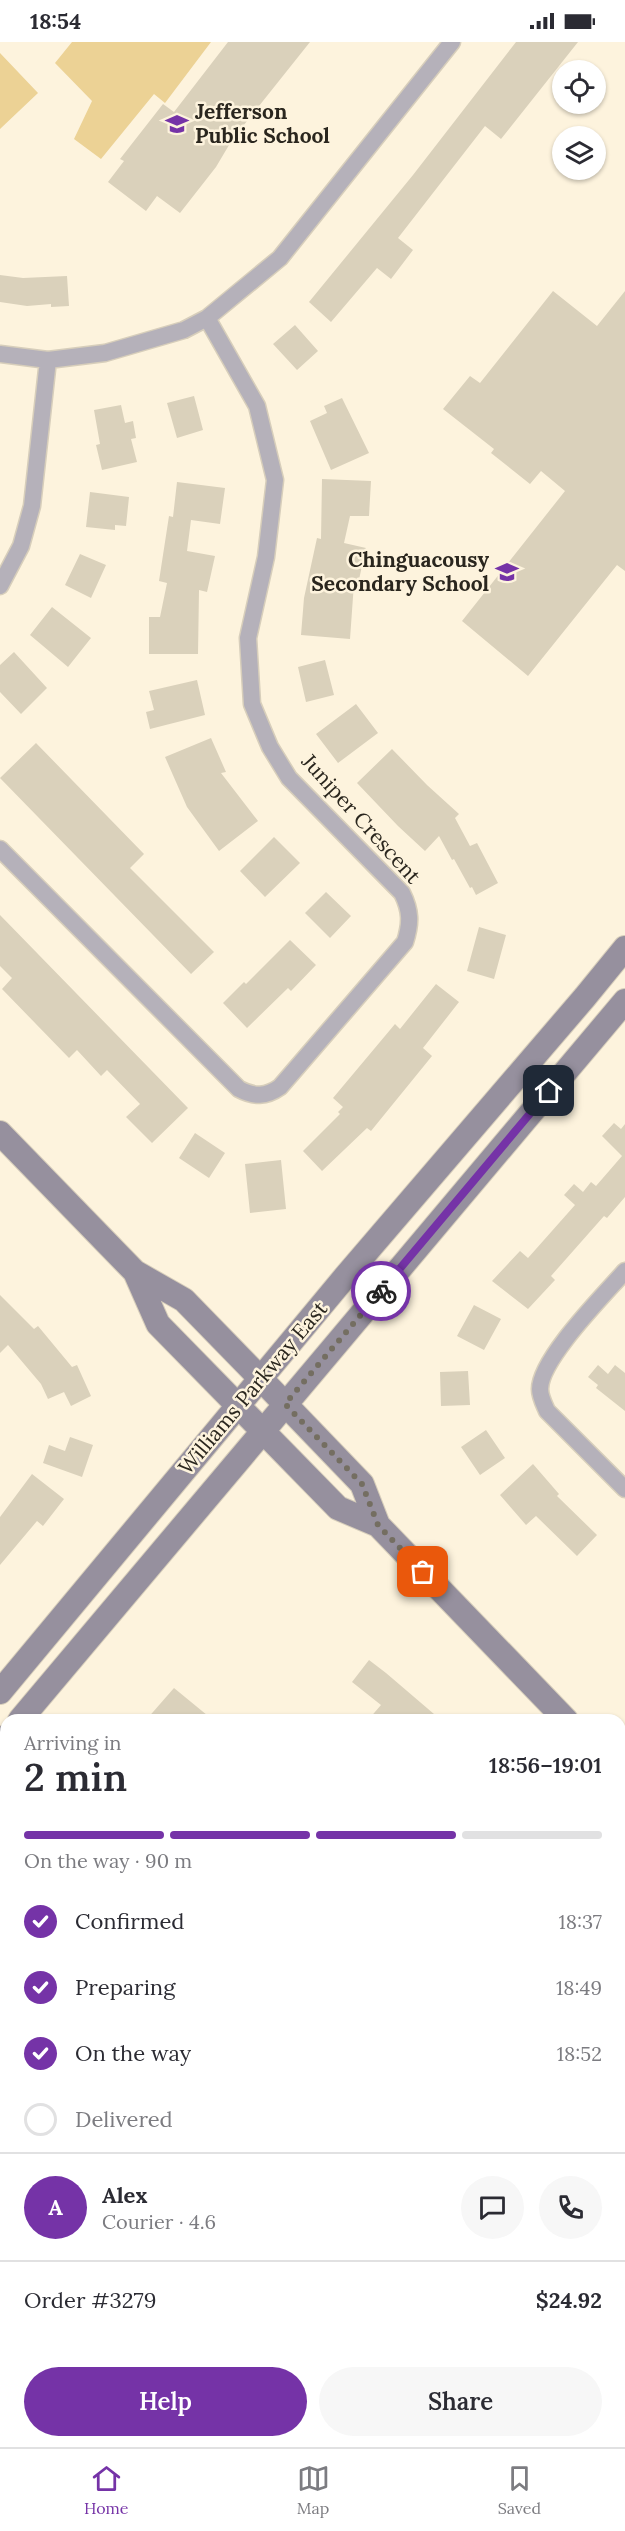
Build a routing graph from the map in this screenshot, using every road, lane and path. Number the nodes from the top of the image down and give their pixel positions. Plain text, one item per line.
1 (452, 42) edge
2 (207, 318) junction
3 (0, 354) edge
4 (48, 360) junction
5 (0, 586) edge
6 (0, 849) edge
7 (625, 948) edge
8 (625, 1001) edge
9 (0, 1133) edge
10 (625, 1271) edge
11 (135, 1272) junction
12 (261, 1378) junction
13 (285, 1404) junction
14 (238, 1406) junction
15 (263, 1431) junction
16 (625, 1489) edge
17 (378, 1525) junction
18 (0, 1692) edge
19 (25, 1714) edge
20 (560, 1714) edge

1 - 2 street
2 - 4 street
2 - 6 street, Juniper Crescent
3 - 4 street
4 - 5 street
7 - 12 main road, Williams Parkway East
8 - 13 main road, Williams Parkway East
9 - 11 main road
10 - 16 street
11 - 12 main road
11 - 14 main road
12 - 13 main road
12 - 14 main road, Williams Parkway East
13 - 15 main road, Williams Parkway East
13 - 17 main road
14 - 15 main road
14 - 18 main road, Williams Parkway East
15 - 17 main road
15 - 19 main road, Williams Parkway East
17 - 20 main road

